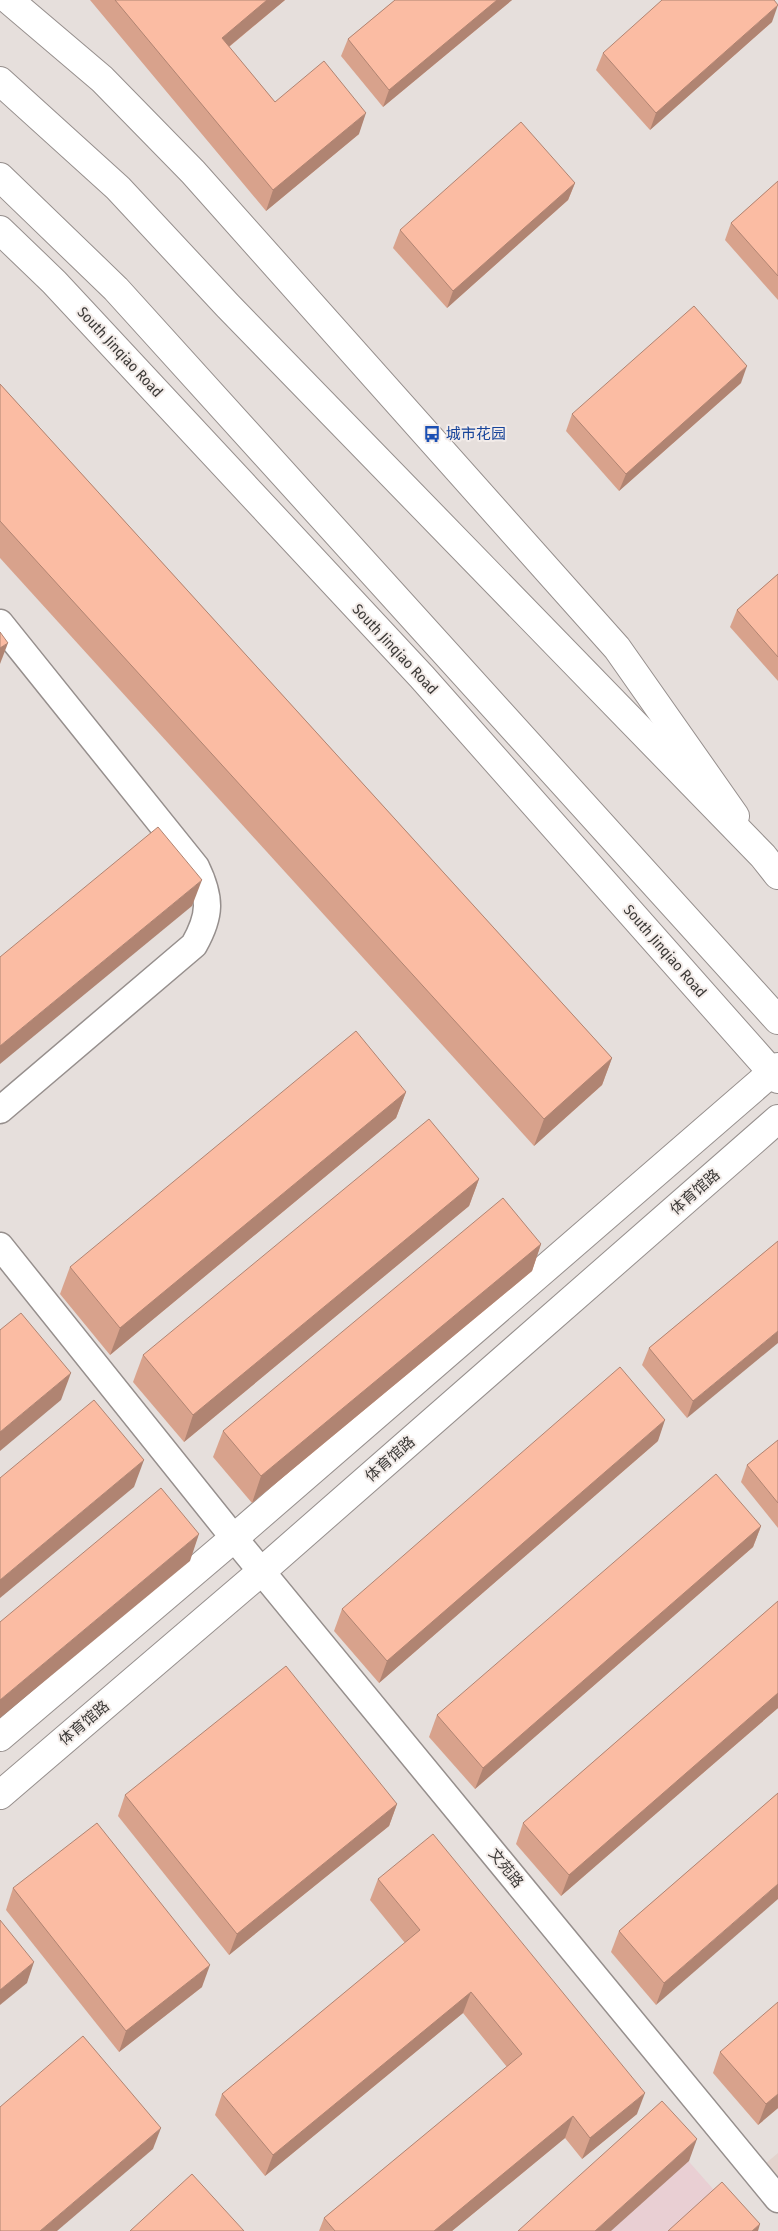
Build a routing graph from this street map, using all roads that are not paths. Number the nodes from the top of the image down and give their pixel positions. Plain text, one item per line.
1 (9, 0) edge
2 (0, 82) edge
3 (0, 177) edge
4 (0, 230) edge
5 (0, 623) edge
6 (770, 865) edge
7 (778, 1020) edge
8 (776, 1073) edge
9 (0, 1110) edge
10 (778, 1119) edge
11 (0, 1246) edge
12 (234, 1538) junction
13 (262, 1571) junction
14 (0, 1737) edge
15 (0, 1795) edge
16 (778, 2199) edge

1 - 6 main road
2 - 6 main road
3 - 7 main road
4 - 8 main road, South Jinqiao Road
5 - 9 street
8 - 12 main road
10 - 13 main road, 体育馆路
11 - 12 street, 文苑路
12 - 13 street, 文苑路
12 - 14 main road
13 - 15 main road, 体育馆路
13 - 16 street, 文苑路

